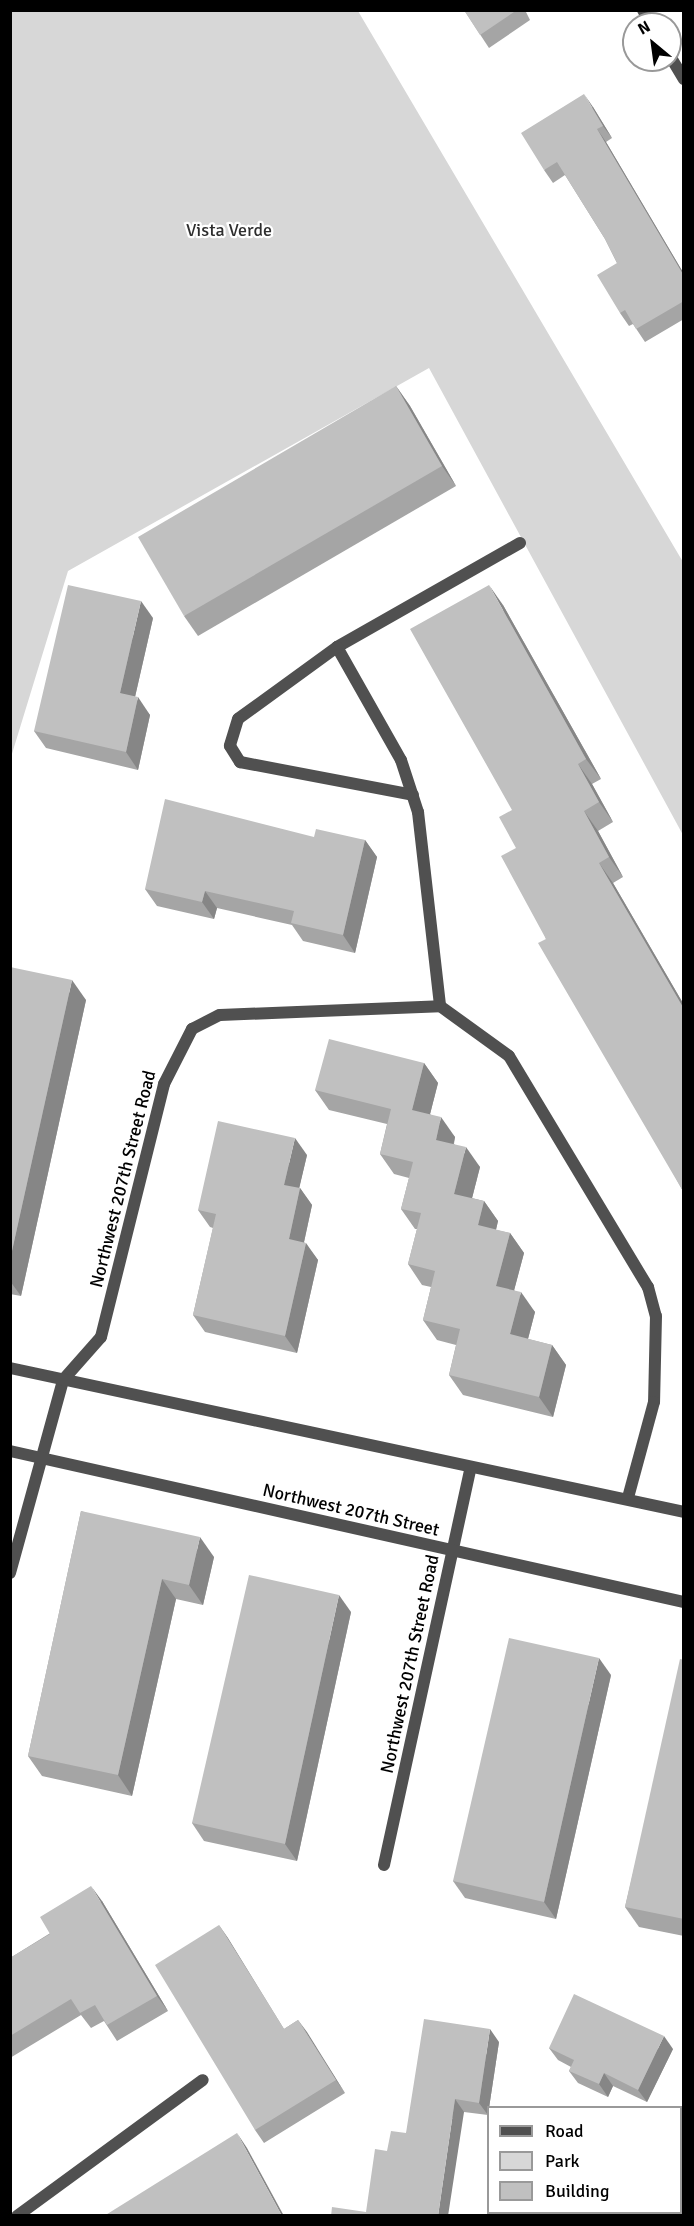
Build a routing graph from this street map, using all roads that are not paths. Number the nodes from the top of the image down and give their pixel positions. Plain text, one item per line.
1 (519, 543) dead end
2 (337, 647) junction
3 (413, 795) junction
4 (440, 1006) junction
5 (10, 1368) edge
6 (63, 1380) junction
7 (10, 1451) edge
8 (42, 1458) junction
9 (470, 1470) junction
10 (628, 1498) junction
11 (684, 1512) edge
12 (453, 1551) junction
13 (10, 1573) edge
14 (684, 1602) edge
15 (384, 1865) dead end
16 (203, 2080) dead end
17 (17, 2216) edge

1 - 2 street
2 - 3 street
2 - 3 street
3 - 4 street
4 - 6 street, Northwest 207th Street Road
4 - 10 street
5 - 6 street
6 - 8 street, Northwest 207th Street Road
6 - 9 street
7 - 8 street, Northwest 207th Street
8 - 12 street, Northwest 207th Street
8 - 13 street, Northwest 207th Street Road
9 - 10 street
9 - 12 street, Northwest 207th Street Road
10 - 11 street
12 - 14 street, Northwest 207th Street
12 - 15 street, Northwest 207th Street Road
16 - 17 street

